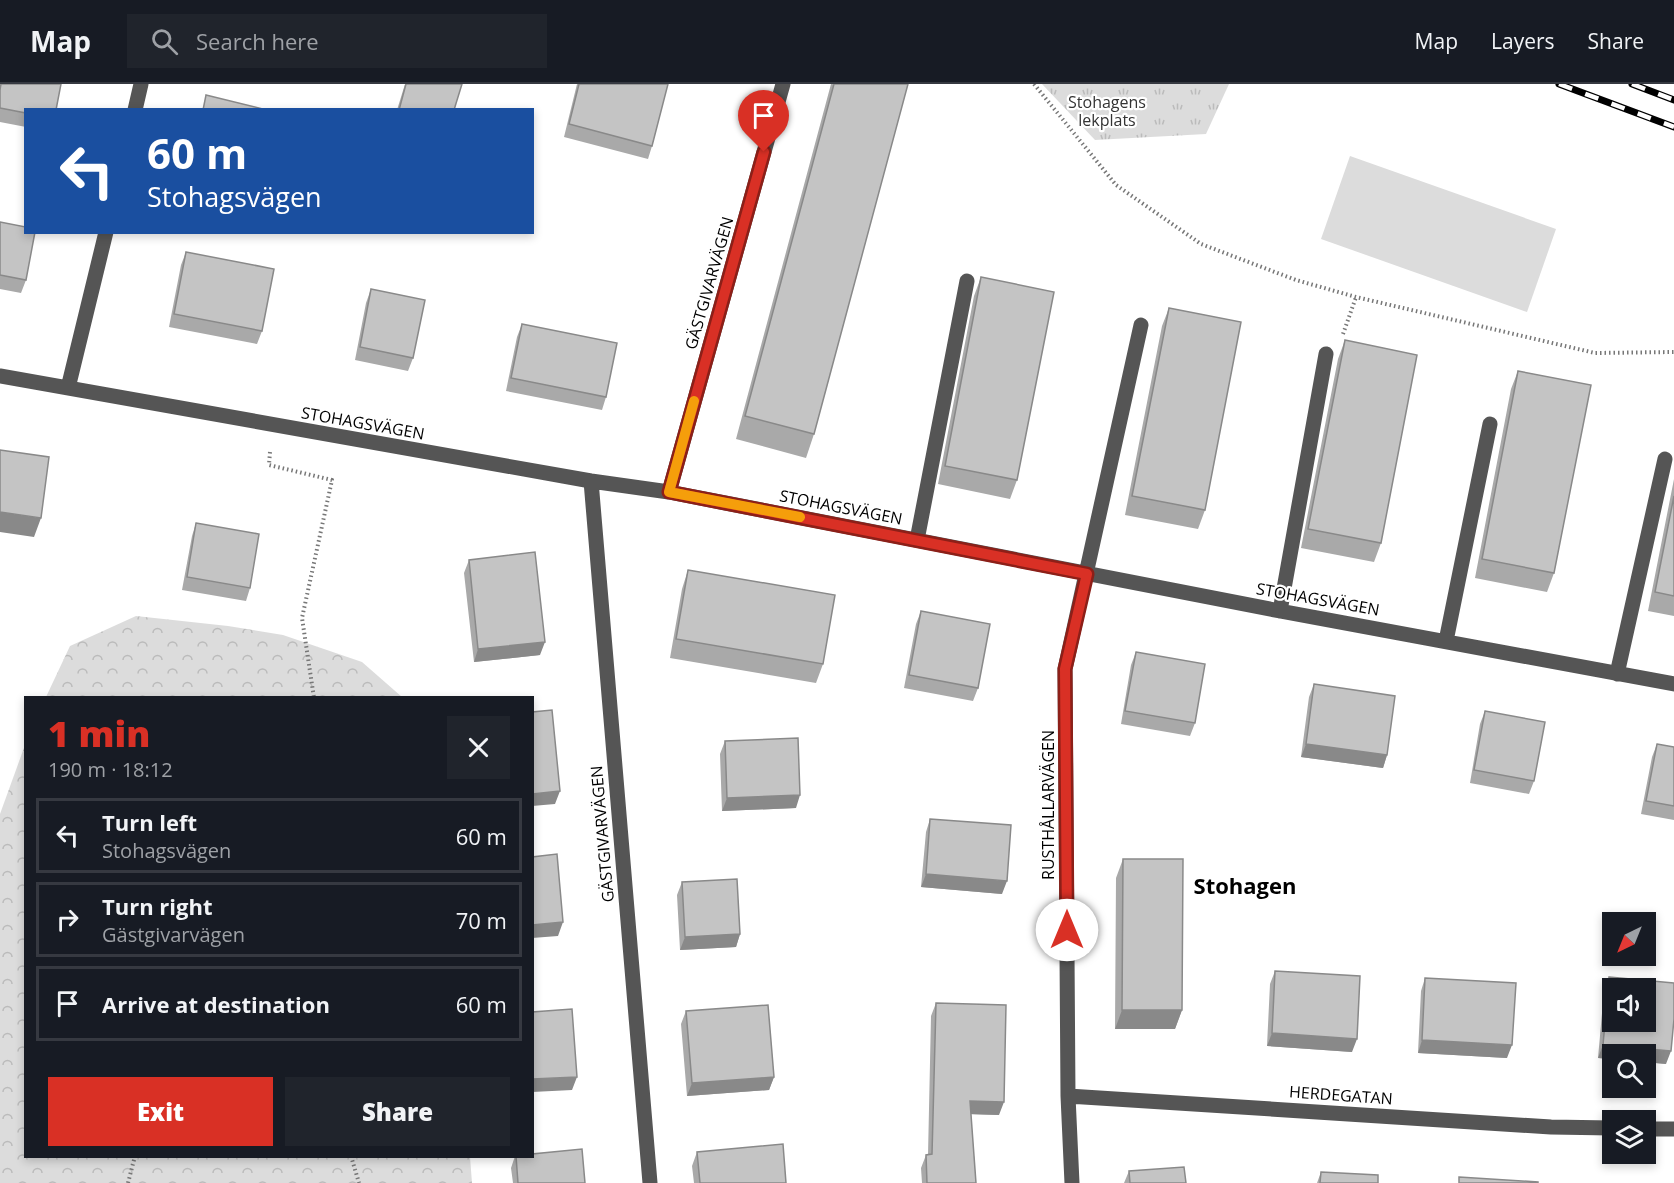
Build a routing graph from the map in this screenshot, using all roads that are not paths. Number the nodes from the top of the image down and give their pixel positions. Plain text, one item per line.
1 (141, 84) edge
2 (783, 84) edge
3 (135, 108) edge
4 (106, 234) edge
5 (967, 281) dead end
6 (1141, 325) dead end
7 (1326, 354) road end
8 (0, 376) edge
9 (68, 388) junction
10 (1490, 424) dead end
11 (1665, 459) dead end
12 (591, 481) junction
13 (669, 492) junction
14 (917, 540) junction
15 (1087, 574) junction
16 (1280, 611) junction
17 (1446, 641) junction
18 (1617, 674) junction
19 (1674, 684) edge
20 (1068, 1096) junction
21 (1602, 1128) edge
22 (1656, 1129) edge
23 (1674, 1129) edge
24 (650, 1183) edge
25 (1072, 1183) edge

1 - 3 street
2 - 13 street, GÄSTGIVARVÄGEN
4 - 9 street
5 - 14 street
6 - 15 street, RUSTHÅLLARVÄGEN
7 - 16 street
8 - 9 street, STOHAGSVÄGEN
9 - 12 street, STOHAGSVÄGEN
10 - 17 street
11 - 18 street
12 - 13 street, STOHAGSVÄGEN
12 - 24 street, GÄSTGIVARVÄGEN
13 - 14 street, STOHAGSVÄGEN
14 - 15 street, STOHAGSVÄGEN
15 - 16 street, STOHAGSVÄGEN
15 - 20 street, RUSTHÅLLARVÄGEN
16 - 17 street, STOHAGSVÄGEN
17 - 18 street, STOHAGSVÄGEN
18 - 19 street, STOHAGSVÄGEN
20 - 21 street, HERDEGATAN
20 - 25 street, RUSTHÅLLARVÄGEN
22 - 23 street

